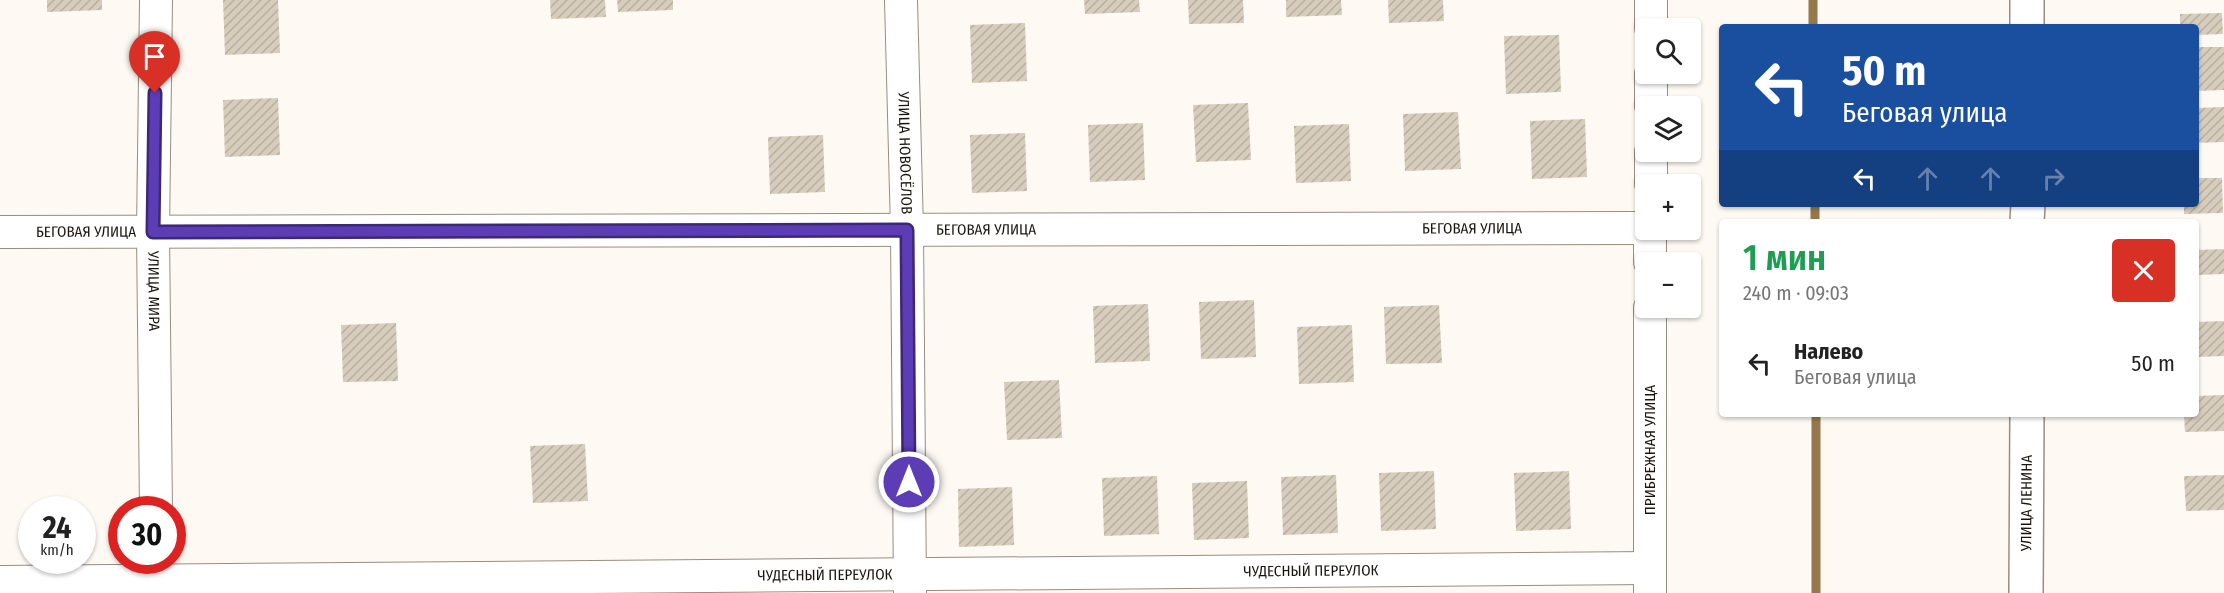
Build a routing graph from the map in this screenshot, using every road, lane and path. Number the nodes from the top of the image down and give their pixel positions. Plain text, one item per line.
1 (156, 0) edge
2 (901, 0) edge
3 (1651, 0) edge
4 (2027, 0) edge
5 (1651, 18) edge
6 (2027, 24) edge
7 (1635, 228) edge
8 (907, 230) junction
9 (0, 232) edge
10 (153, 232) junction
11 (1650, 318) edge
12 (2026, 417) edge
13 (156, 496) edge
14 (157, 578) edge
15 (1650, 581) edge
16 (0, 582) edge
17 (910, 584) edge
18 (2026, 593) edge

1 - 10 street, УЛИЦА МИРА
2 - 8 street, УЛИЦА НОВОСЁЛОВ
3 - 5 street
4 - 6 main road
7 - 8 street, БЕГОВАЯ УЛИЦА
8 - 10 street, БЕГОВАЯ УЛИЦА
8 - 17 street, УЛИЦА НОВОСЁЛОВ
9 - 10 street, БЕГОВАЯ УЛИЦА
10 - 13 street, УЛИЦА МИРА
11 - 15 street, ПРИБРЕЖНАЯ УЛИЦА
12 - 18 main road, УЛИЦА ЛЕНИНА
14 - 16 street, ЧУДЕСНЫЙ ПЕРЕУЛОК
14 - 17 street, ЧУДЕСНЫЙ ПЕРЕУЛОК
15 - 17 street, ЧУДЕСНЫЙ ПЕРЕУЛОК

